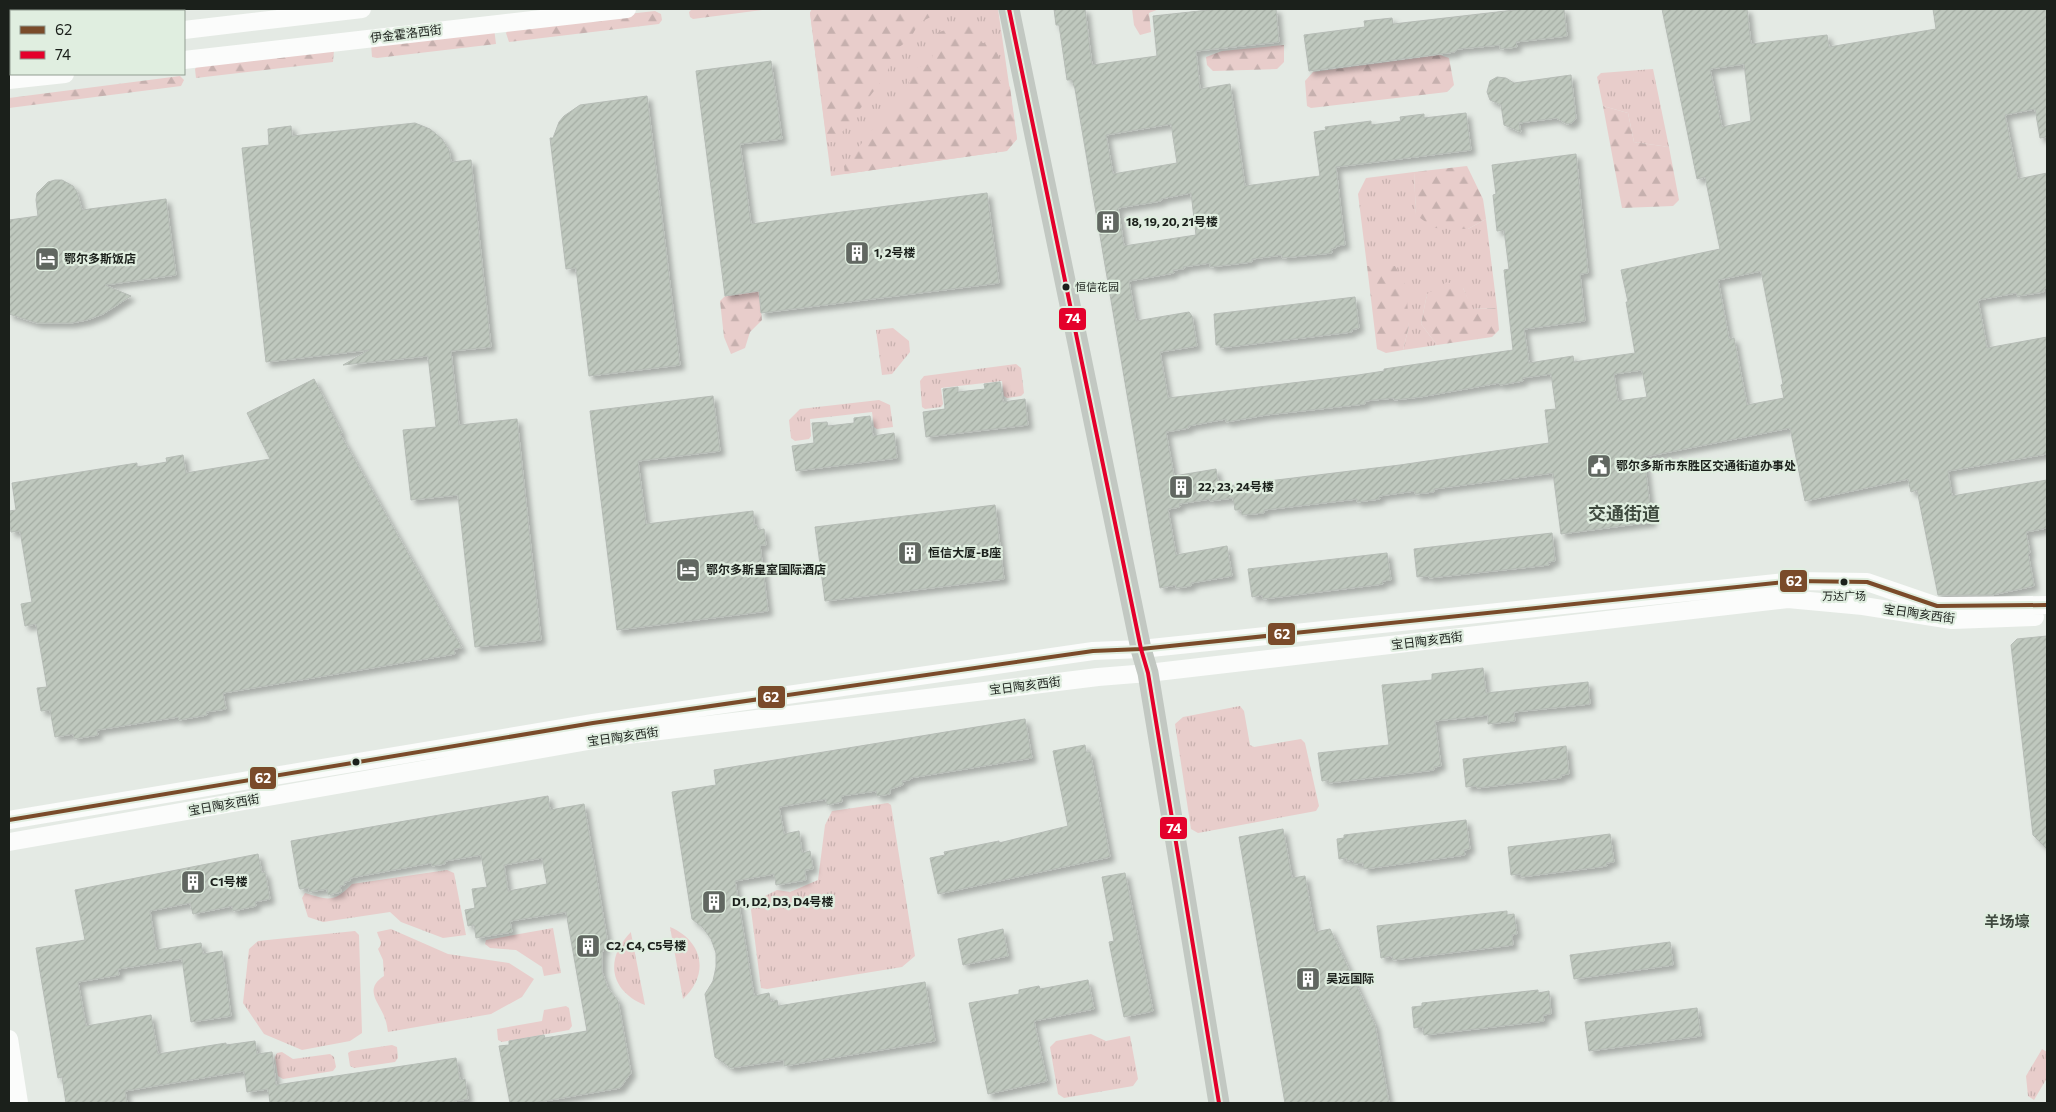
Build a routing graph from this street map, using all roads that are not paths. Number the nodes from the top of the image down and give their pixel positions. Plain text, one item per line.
1 (362, 9) edge
2 (627, 9) edge
3 (1009, 9) edge
4 (185, 30) edge
5 (185, 60) edge
6 (56, 75) edge
7 (9, 80) edge
8 (2047, 605) edge
9 (2047, 616) edge
10 (1141, 649) junction
11 (1148, 673) junction
12 (9, 820) edge
13 (9, 842) edge
14 (9, 1039) edge
15 (18, 1103) edge
16 (1219, 1103) edge

1 - 4 street
2 - 5 street, 伊金霍洛西街
3 - 10 main road
6 - 7 street
8 - 10 street, 宝日陶亥西街
9 - 11 street, 宝日陶亥西街
10 - 11 main road
10 - 12 street, 宝日陶亥西街
11 - 13 street, 宝日陶亥西街
11 - 16 main road
14 - 15 street

